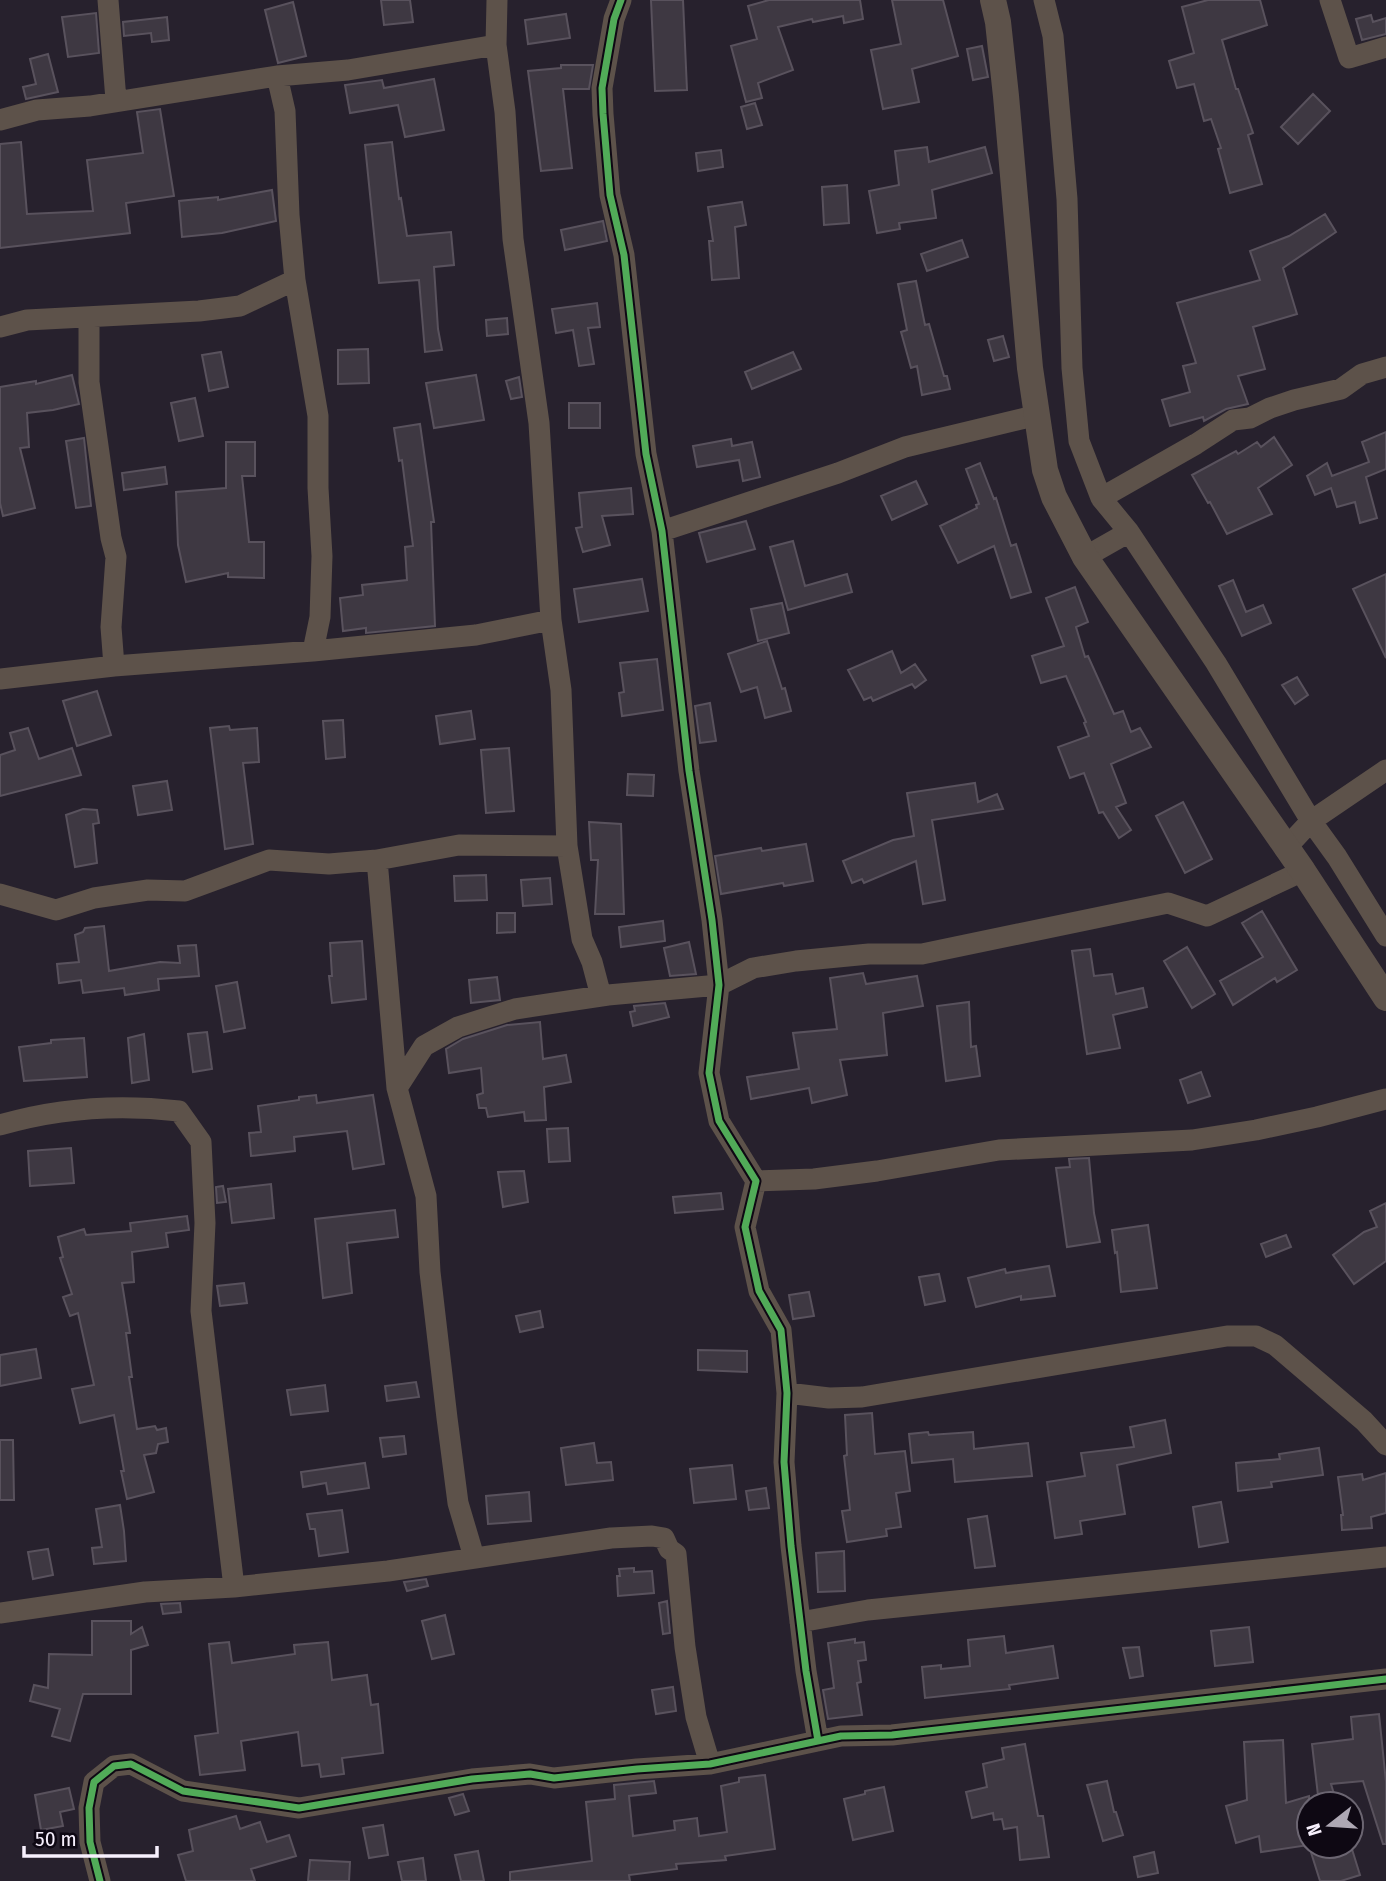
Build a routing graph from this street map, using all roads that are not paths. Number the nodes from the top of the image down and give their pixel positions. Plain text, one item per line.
1 (108, 0) edge
2 (497, 0) edge
3 (621, 0) edge
4 (993, 0) edge
5 (1044, 0) edge
6 (1330, 0) edge
7 (496, 45) junction
8 (1386, 47) edge
9 (277, 76) junction
10 (116, 100) junction
11 (0, 120) edge
12 (295, 280) junction
13 (89, 318) junction
14 (0, 327) edge
15 (1386, 367) edge
16 (1038, 415) junction
17 (1101, 498) junction
18 (662, 531) junction
19 (1129, 532) junction
20 (1085, 557) junction
21 (551, 620) junction
22 (313, 651) junction
23 (114, 666) junction
24 (0, 679) edge
25 (1386, 770) edge
26 (1311, 821) junction
27 (567, 846) junction
28 (1285, 849) junction
29 (377, 860) junction
30 (1303, 872) junction
31 (0, 894) edge
32 (1386, 936) edge
33 (719, 985) junction
34 (601, 996) junction
35 (1386, 998) edge
36 (397, 1088) junction
37 (1386, 1099) edge
38 (0, 1125) edge
39 (757, 1181) junction
40 (788, 1393) junction
41 (1386, 1445) edge
42 (474, 1557) junction
43 (1386, 1557) edge
44 (234, 1587) junction
45 (0, 1613) edge
46 (800, 1622) junction
47 (1386, 1678) edge
48 (818, 1741) junction
49 (710, 1764) junction
50 (100, 1881) edge

1 - 10 street
2 - 7 street
3 - 18 street
4 - 16 street
5 - 17 street
6 - 8 street
7 - 9 street
7 - 21 street
9 - 10 street
9 - 12 street
10 - 11 street
12 - 13 street
12 - 22 street
13 - 14 street
13 - 23 street
15 - 17 street
16 - 18 street
16 - 20 street
17 - 19 street
18 - 33 street
19 - 20 street
19 - 26 street
20 - 28 street
21 - 22 street
21 - 27 street
22 - 23 street
23 - 24 street
25 - 26 street
26 - 28 street
26 - 32 street
27 - 29 street
27 - 34 street
28 - 30 street
29 - 31 street
29 - 36 street
30 - 33 street
30 - 35 street
33 - 34 street
33 - 39 street
34 - 36 street
36 - 42 street
37 - 39 street
38 - 44 street
39 - 40 street
40 - 41 street
40 - 46 street
42 - 44 street
42 - 49 street
43 - 46 street
44 - 45 street
46 - 48 street
47 - 48 street
48 - 49 street
49 - 50 street

